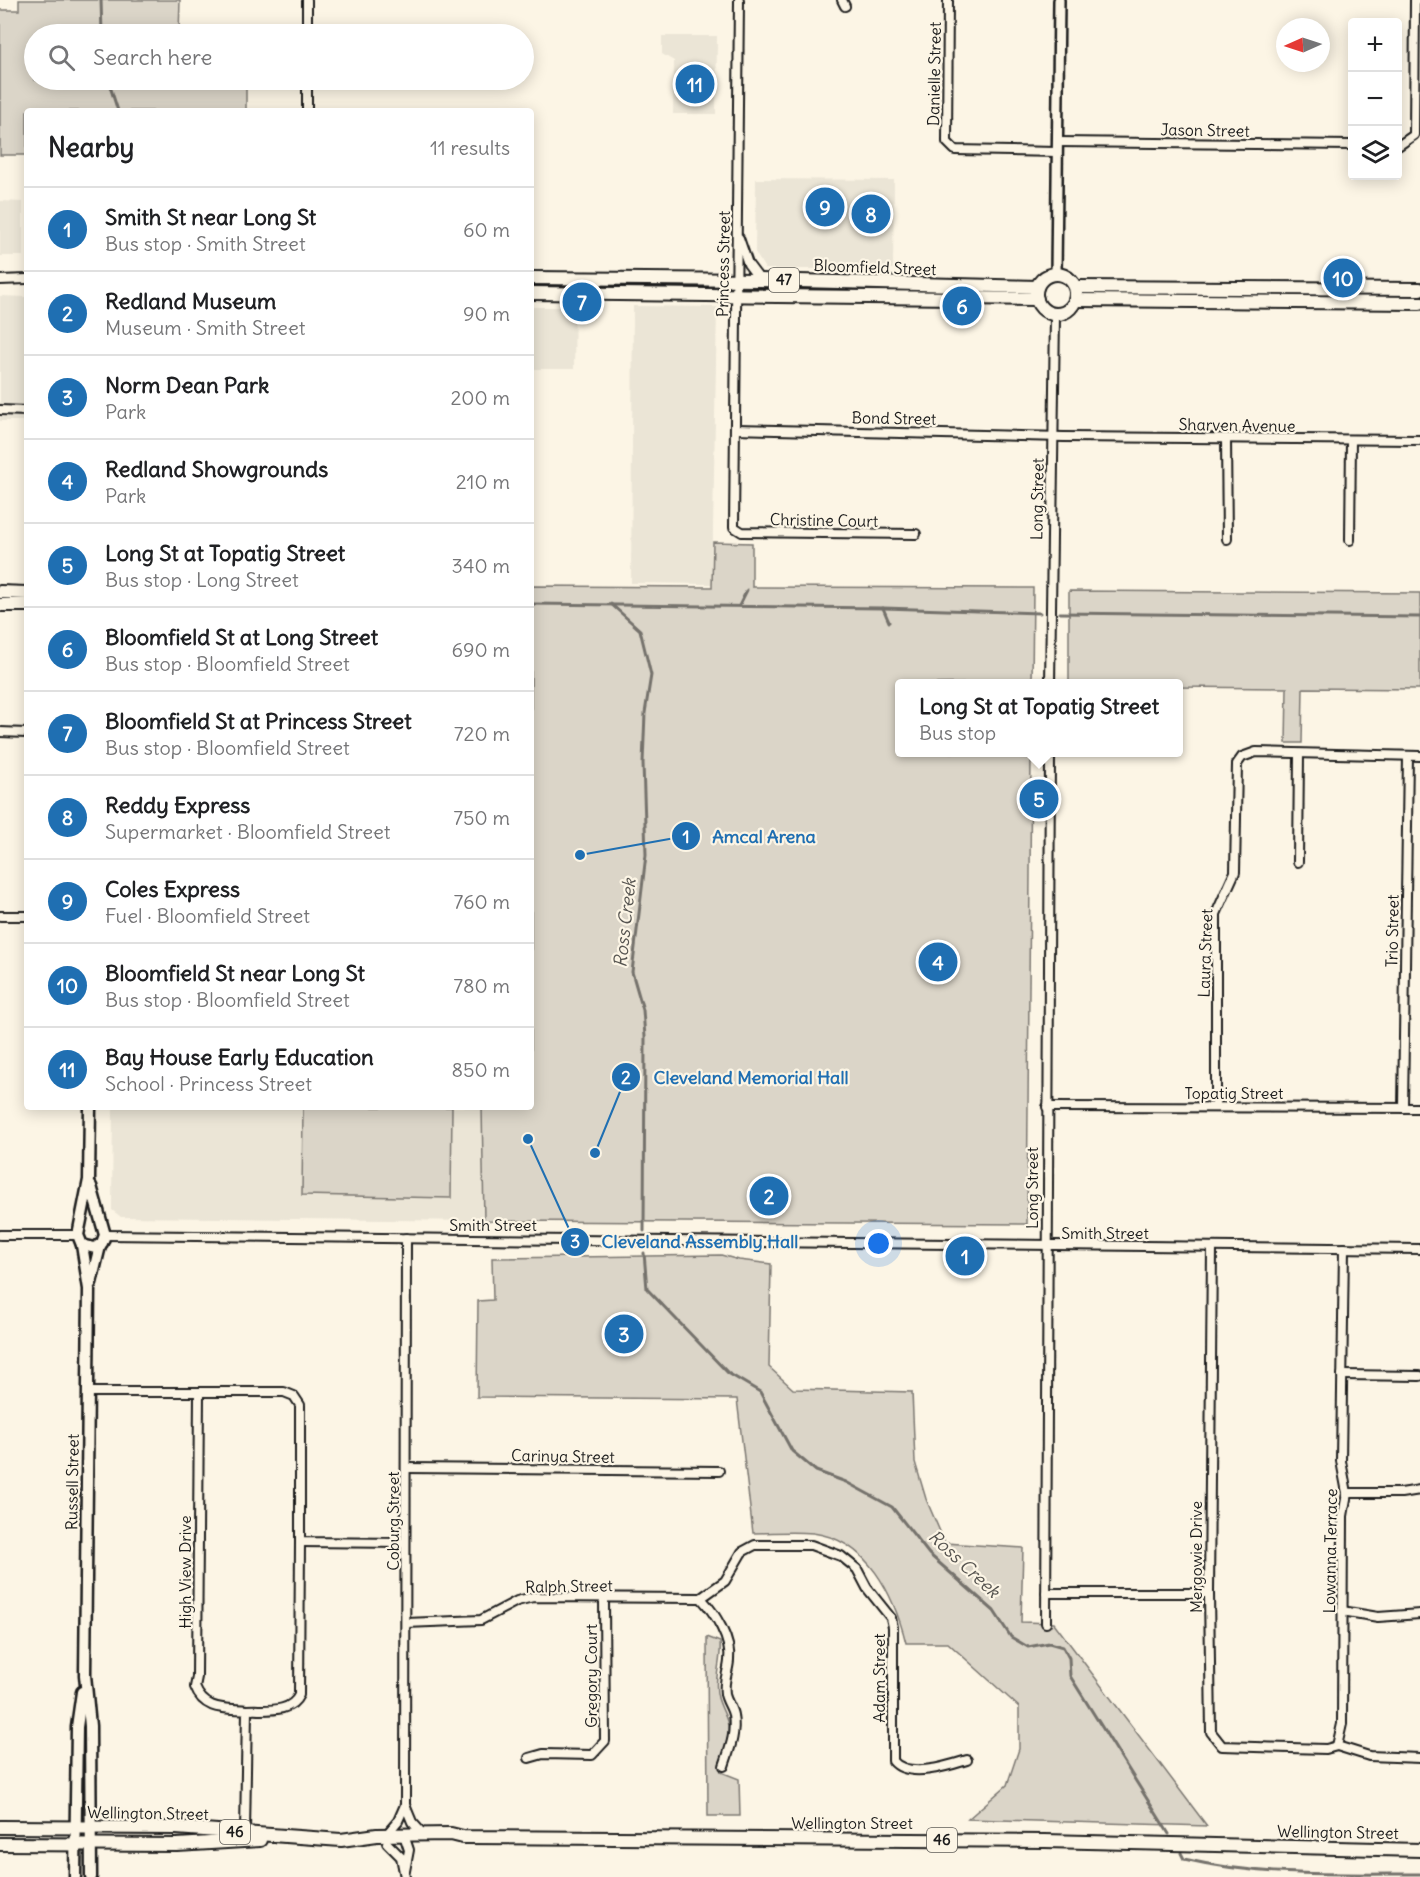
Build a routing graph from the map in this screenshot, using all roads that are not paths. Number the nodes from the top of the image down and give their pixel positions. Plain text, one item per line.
1 (307, 0) edge
2 (739, 0) edge
3 (948, 0) edge
4 (1059, 0) edge
5 (1415, 0) edge
6 (307, 24) edge
7 (307, 90) edge
8 (307, 108) edge
9 (1402, 143) edge
10 (1348, 145) edge
11 (1057, 147) junction
12 (737, 231) junction
13 (1056, 274) junction
14 (534, 278) edge
15 (0, 280) edge
16 (24, 280) edge
17 (736, 280) junction
18 (760, 280) junction
19 (1420, 289) edge
20 (534, 293) edge
21 (1037, 293) junction
22 (1076, 294) junction
23 (736, 296) junction
24 (1420, 303) edge
25 (1055, 315) junction
26 (0, 410) edge
27 (24, 411) edge
28 (735, 429) junction
29 (1053, 435) junction
30 (1226, 439) junction
31 (1351, 440) junction
32 (1420, 440) edge
33 (734, 527) joint
34 (916, 534) dead end
35 (1227, 539) dead end
36 (1350, 540) dead end
37 (0, 592) edge
38 (24, 593) edge
39 (0, 605) edge
40 (24, 605) edge
41 (1050, 679) edge
42 (0, 732) edge
43 (24, 733) edge
44 (1299, 754) junction
45 (1408, 756) junction
46 (1420, 756) edge
47 (1050, 757) edge
48 (1298, 862) dead end
49 (0, 916) edge
50 (24, 916) edge
51 (1216, 1106) junction
52 (1047, 1107) junction
53 (1403, 1108) junction
54 (1420, 1108) edge
55 (90, 1110) edge
56 (89, 1180) junction
57 (103, 1230) junction
58 (0, 1234) edge
59 (81, 1235) junction
60 (406, 1238) junction
61 (99, 1246) junction
62 (1046, 1246) junction
63 (1212, 1248) junction
64 (1344, 1248) junction
65 (1420, 1250) edge
66 (89, 1290) junction
67 (1342, 1375) junction
68 (1420, 1376) edge
69 (88, 1392) junction
70 (199, 1393) junction
71 (406, 1468) junction
72 (719, 1471) dead end
73 (1420, 1490) edge
74 (1347, 1493) junction
75 (300, 1542) junction
76 (405, 1543) junction
77 (1046, 1593) junction
78 (1209, 1593) junction
79 (701, 1598) junction
80 (604, 1599) junction
81 (1342, 1611) junction
82 (1420, 1614) edge
83 (406, 1623) junction
84 (1046, 1623) dead end
85 (85, 1675) junction
86 (247, 1710) junction
87 (1337, 1746) junction
88 (529, 1758) dead end
89 (1420, 1758) edge
90 (967, 1760) dead end
91 (724, 1766) dead end
92 (405, 1804) junction
93 (0, 1827) edge
94 (75, 1828) junction
95 (92, 1828) junction
96 (245, 1833) junction
97 (424, 1834) junction
98 (463, 1837) junction
99 (294, 1838) junction
100 (387, 1839) junction
101 (406, 1839) junction
102 (0, 1844) edge
103 (75, 1844) junction
104 (92, 1844) junction
105 (1420, 1850) edge
106 (405, 1874) edge
107 (75, 1877) edge
108 (91, 1877) edge

1 - 6 street
2 - 12 street, Princess Street
3 - 11 street, Danielle Street
4 - 11 street
5 - 9 street
7 - 8 street
10 - 11 street, Jason Street
11 - 13 street
12 - 17 street, Princess Street
12 - 18 street
13 - 21 main road
13 - 22 main road
14 - 17 main road, Bloomfield Street / 47
15 - 16 street
17 - 18 main road, Bloomfield Street / 47
17 - 23 street, Princess Street
18 - 21 main road, Bloomfield Street / 47
19 - 22 main road
20 - 23 main road, Bloomfield Street / 47
21 - 23 main road, Bloomfield Street / 47
21 - 25 main road
22 - 24 main road
22 - 25 main road
23 - 28 street, Princess Street
25 - 29 street, Long Street
26 - 27 street
28 - 29 street, Bond Street
28 - 33 street, Princess Street
29 - 30 street, Sharven Avenue
29 - 41 street, Long Street
30 - 31 street, Sharven Avenue
30 - 35 street
31 - 32 street, Sharven Avenue
31 - 36 street
33 - 34 street, Christine Court
37 - 38 main road
39 - 40 main road
42 - 43 street
44 - 45 street, Laura Street
44 - 48 street
44 - 51 street, Laura Street
45 - 46 street, Laura Street
45 - 53 street, Trio Street
47 - 52 street, Long Street
49 - 50 street
51 - 52 street, Topatig Street
51 - 53 street, Topatig Street
52 - 62 street, Long Street
53 - 54 street, Topatig Street
55 - 56 main road, Russell Street
56 - 57 main road, Russell Street
56 - 59 main road, Russell Street
57 - 59 main road
57 - 60 street, Smith Street
57 - 61 main road, Russell Street
58 - 59 street
59 - 61 main road
59 - 66 main road, Russell Street
60 - 62 street, Smith Street
60 - 71 street, Coburg Street
61 - 66 main road, Russell Street
62 - 63 street, Smith Street
62 - 77 street, Long Street
63 - 64 street, Smith Street
63 - 78 street, Mergowie Drive
64 - 65 street, Smith Street
64 - 67 street, Lowanna Terrace
66 - 69 main road, Russell Street
67 - 68 street
67 - 74 street, Lowanna Terrace
69 - 70 street, High View Drive
69 - 85 main road, Russell Street
70 - 75 street, High View Drive
70 - 86 street, High View Drive
71 - 72 street, Carinya Street
71 - 76 street, Coburg Street
73 - 74 street
74 - 81 street, Lowanna Terrace
75 - 76 street
75 - 86 street, High View Drive
76 - 83 street, Coburg Street
77 - 78 street
77 - 84 street, Long Street
78 - 87 street, Mergowie Drive
79 - 80 street, Ralph Street
79 - 90 street, Adam Street
79 - 91 street
80 - 83 street, Ralph Street
80 - 88 street, Gregory Court
81 - 82 street
81 - 87 street, Lowanna Terrace
83 - 92 street, Coburg Street
85 - 94 main road, Russell Street
85 - 95 main road, Russell Street
86 - 96 street
87 - 89 street
92 - 97 street, Coburg Street
92 - 100 street, Coburg Street
93 - 94 main road, Wellington Street / 46
94 - 95 main road, Wellington Street / 46
94 - 103 main road, Russell Street
95 - 96 main road, Wellington Street / 46
95 - 104 main road, Russell Street
96 - 99 main road, Wellington Street / 46
97 - 98 main road, Wellington Street / 46
97 - 101 main road, Wellington Street / 46
98 - 101 main road, Wellington Street / 46
98 - 105 main road, Wellington Street / 46
99 - 100 main road, Wellington Street / 46
99 - 104 main road, Wellington Street / 46
100 - 101 main road, Wellington Street / 46
100 - 106 street
101 - 106 street
102 - 103 main road, Wellington Street / 46
103 - 104 main road, Wellington Street / 46
103 - 107 main road, Russell Street
104 - 108 main road, Russell Street

